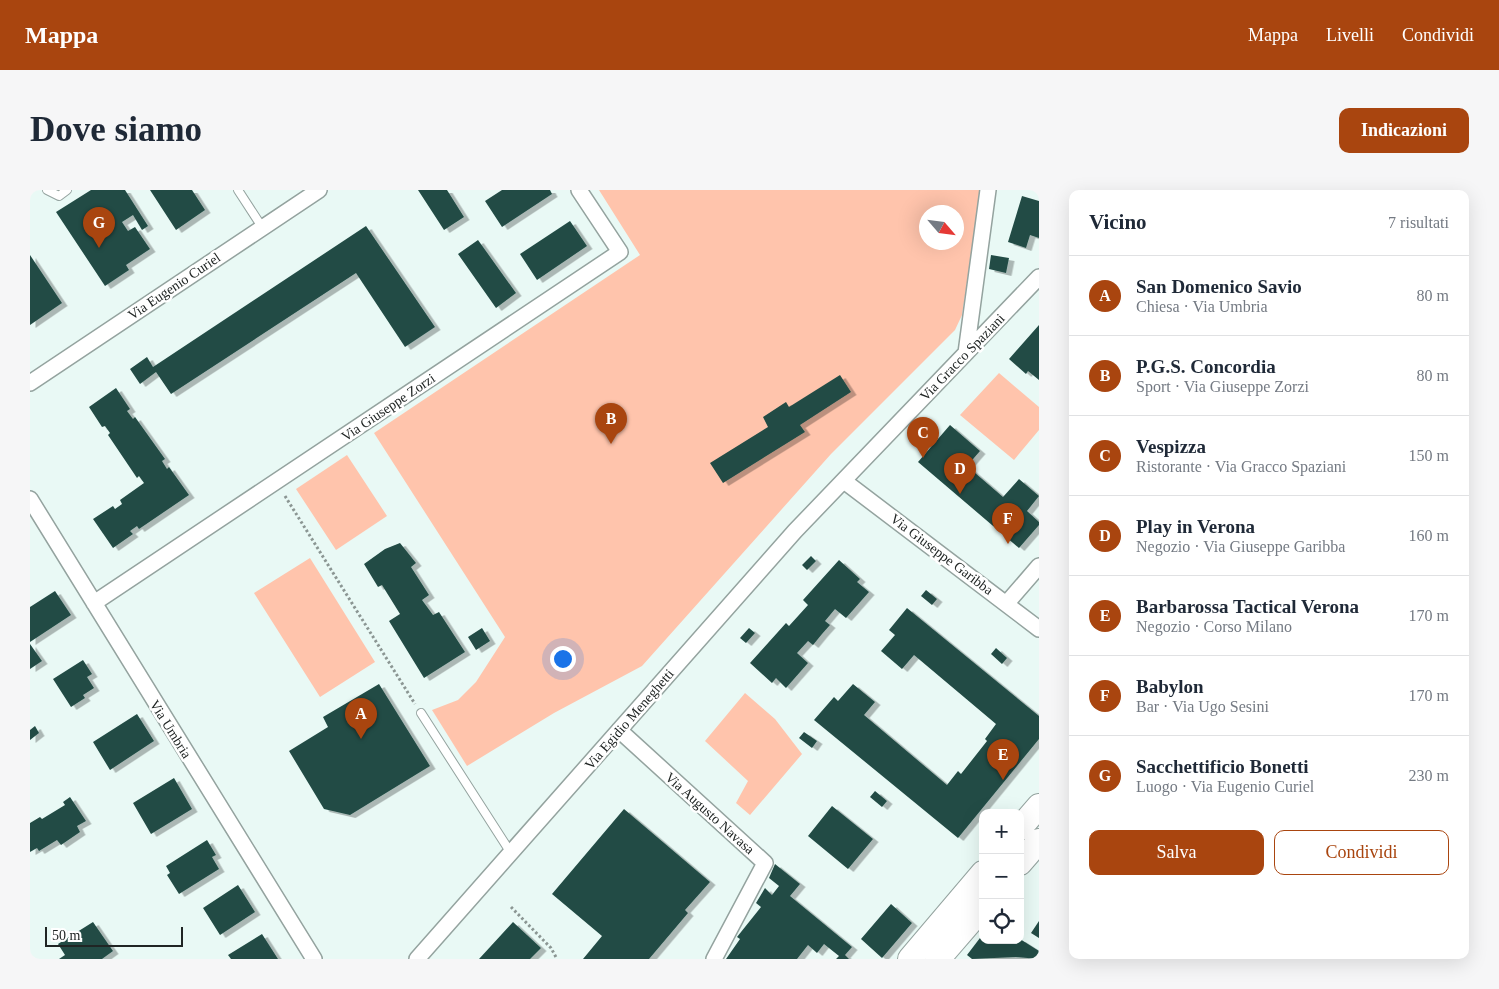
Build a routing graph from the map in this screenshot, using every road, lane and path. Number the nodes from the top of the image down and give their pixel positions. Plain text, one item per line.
1 (47, 190) edge
2 (67, 190) edge
3 (238, 190) edge
4 (319, 190) edge
5 (579, 190) edge
6 (988, 190) edge
7 (262, 227) junction
8 (1039, 277) edge
9 (966, 353) junction
10 (30, 383) edge
11 (844, 481) junction
12 (282, 491) dead end
13 (30, 499) edge
14 (1039, 566) edge
15 (94, 603) junction
16 (1007, 603) junction
17 (1039, 629) edge
18 (421, 713) joint
19 (619, 730) junction
20 (1039, 806) edge
21 (1024, 823) edge
22 (1039, 841) edge
23 (511, 853) junction
24 (1024, 858) edge
25 (979, 878) edge
26 (511, 907) dead end
27 (979, 912) edge
28 (314, 959) edge
29 (417, 959) edge
30 (557, 959) edge
31 (714, 959) edge
32 (910, 959) edge
33 (938, 959) edge

1 - 2 lane
3 - 7 lane
4 - 7 street, Via Eugenio Curiel
5 - 15 street, Via Giuseppe Zorzi
6 - 9 street
7 - 10 street, Via Eugenio Curiel
8 - 9 street, Via Gracco Spaziani
9 - 11 street, Via Gracco Spaziani
11 - 16 street, Via Giuseppe Garibba
11 - 19 street, Via Egidio Meneghetti
12 - 18 path
13 - 15 street, Via Umbria
14 - 16 street
15 - 28 street, Via Umbria
16 - 17 street, Via Giuseppe Garibba
18 - 23 lane
19 - 23 street, Via Egidio Meneghetti
19 - 31 street, Via Augusto Navasa
20 - 21 main road
22 - 24 main road
23 - 29 street, Via Egidio Meneghetti
25 - 32 main road
26 - 30 path
27 - 33 main road

